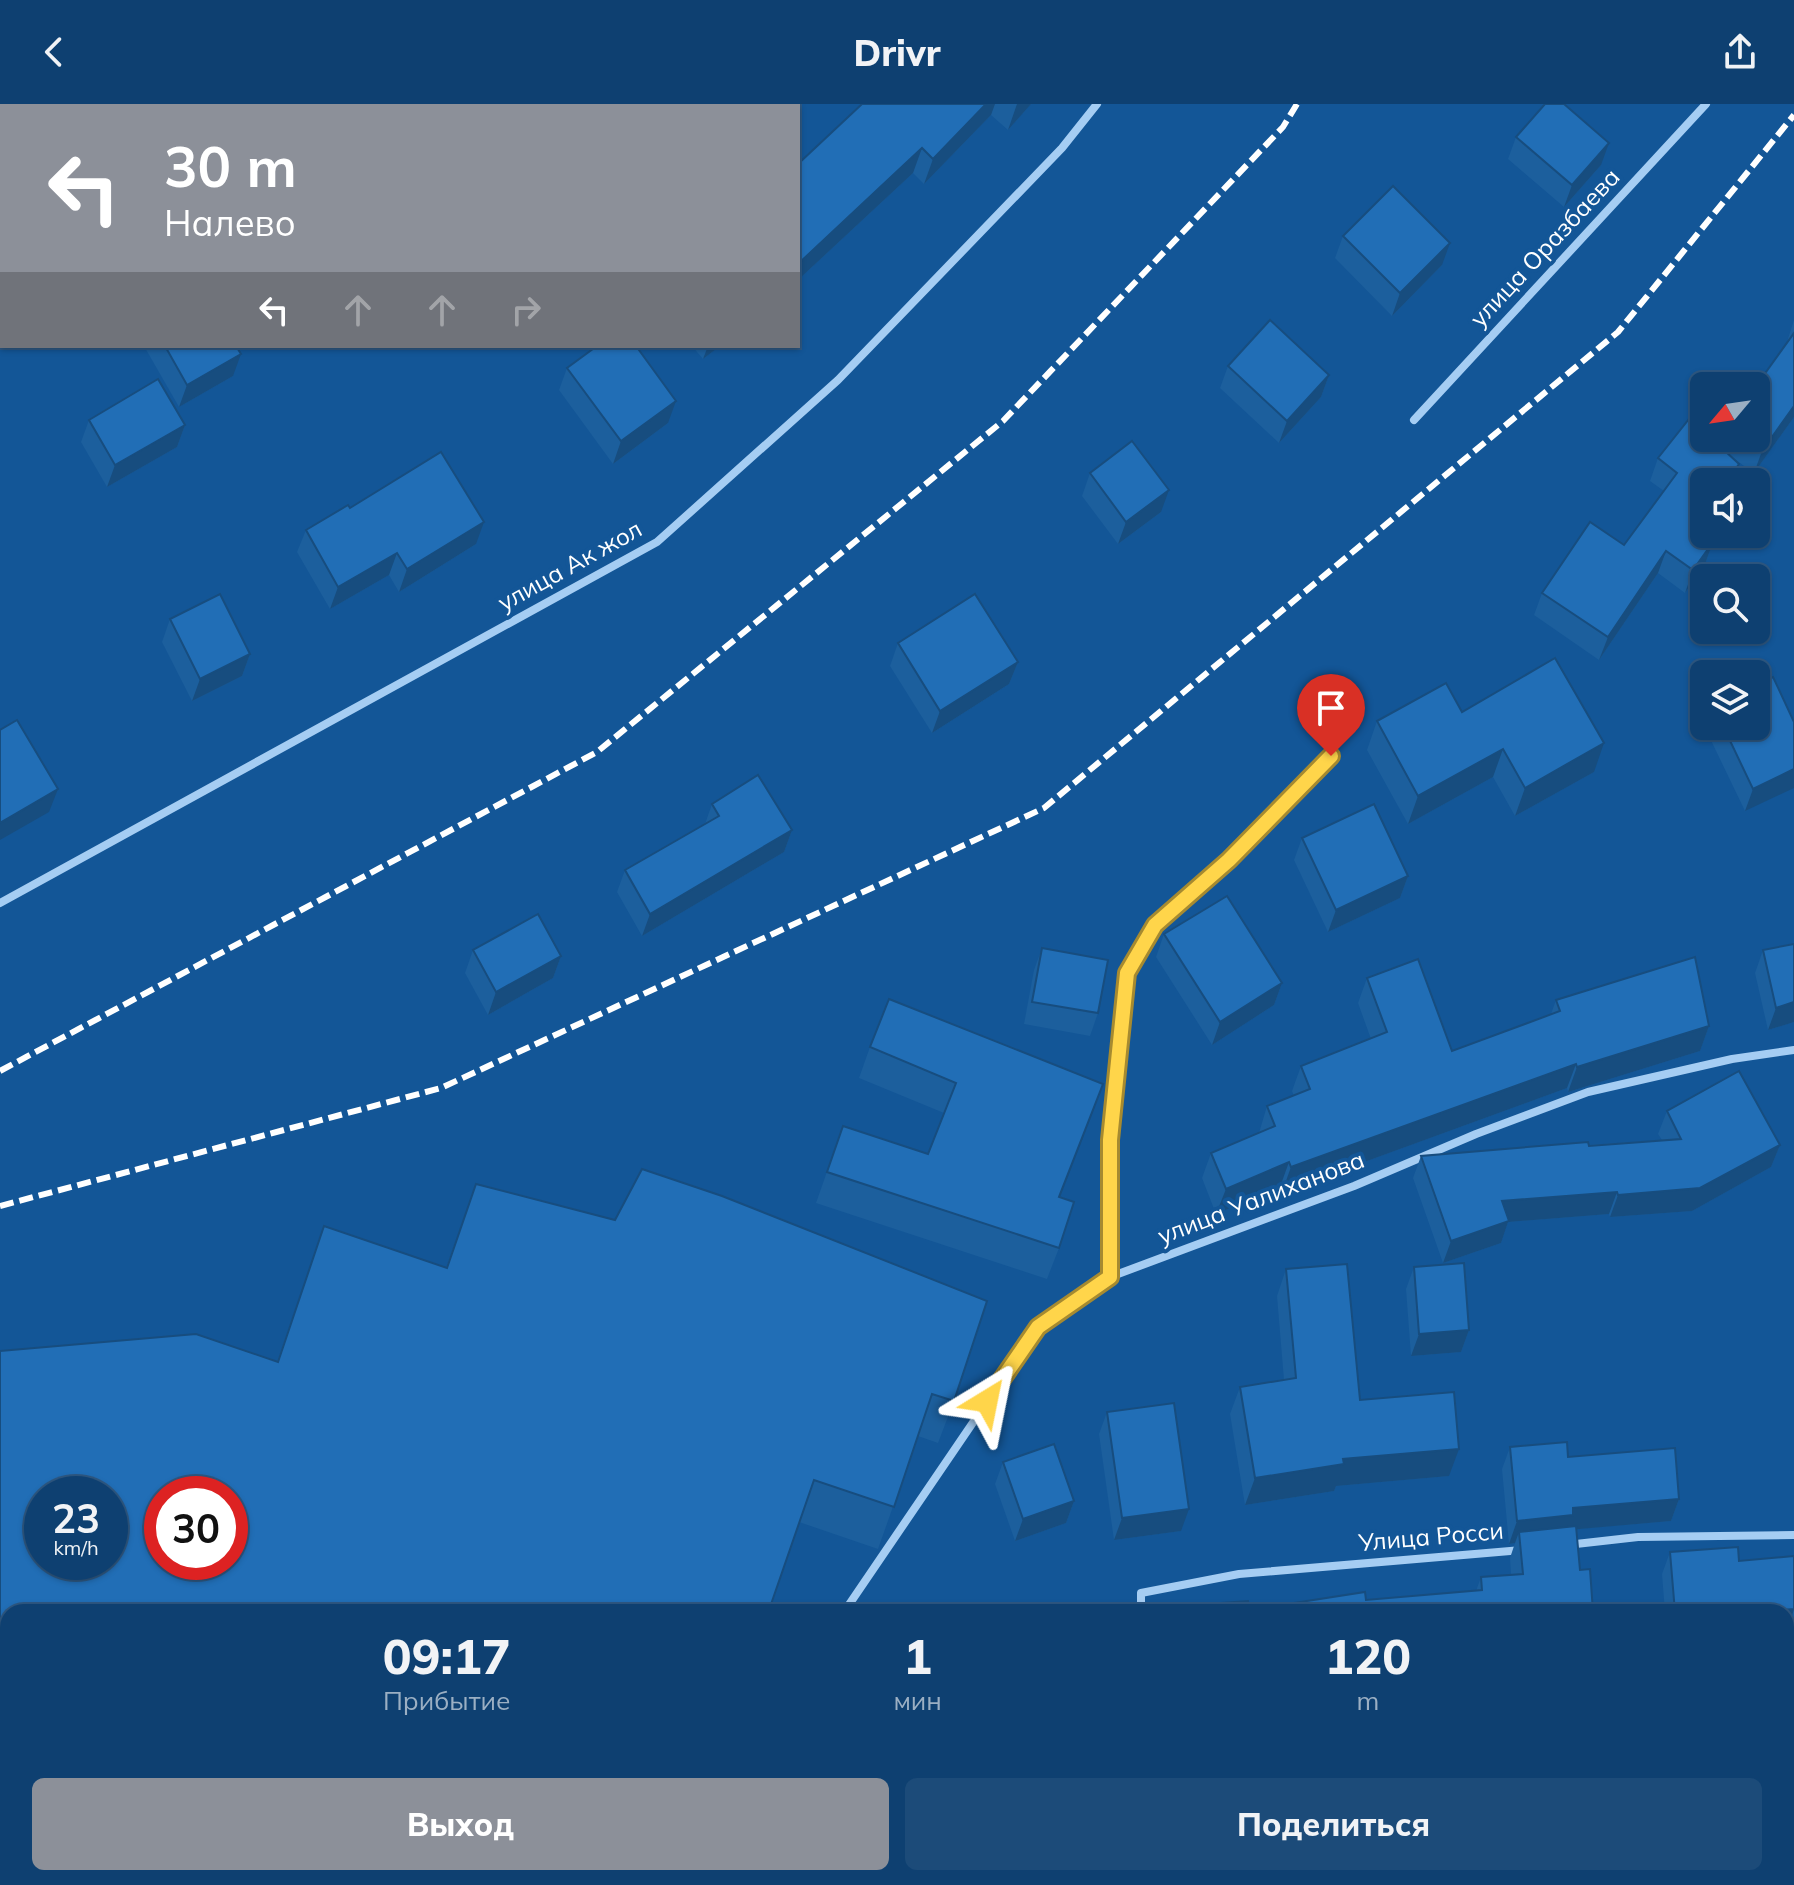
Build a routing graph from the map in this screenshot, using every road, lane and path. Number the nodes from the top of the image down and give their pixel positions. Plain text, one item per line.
1 (1097, 104) edge
2 (1706, 104) edge
3 (1414, 420) dead end
4 (1331, 756) dead end
5 (0, 903) edge
6 (1794, 1050) edge
7 (1110, 1277) junction
8 (1794, 1535) edge
9 (1562, 1545) edge
10 (1532, 1548) edge
11 (849, 1604) edge
12 (1141, 1604) edge

1 - 5 street, улица Ак жол
2 - 3 street, улица Оразбаева
4 - 7 street
6 - 7 street, улица Уалиханова
7 - 11 street, улица Уалиханова
8 - 9 street
10 - 12 street, Улица Росси

